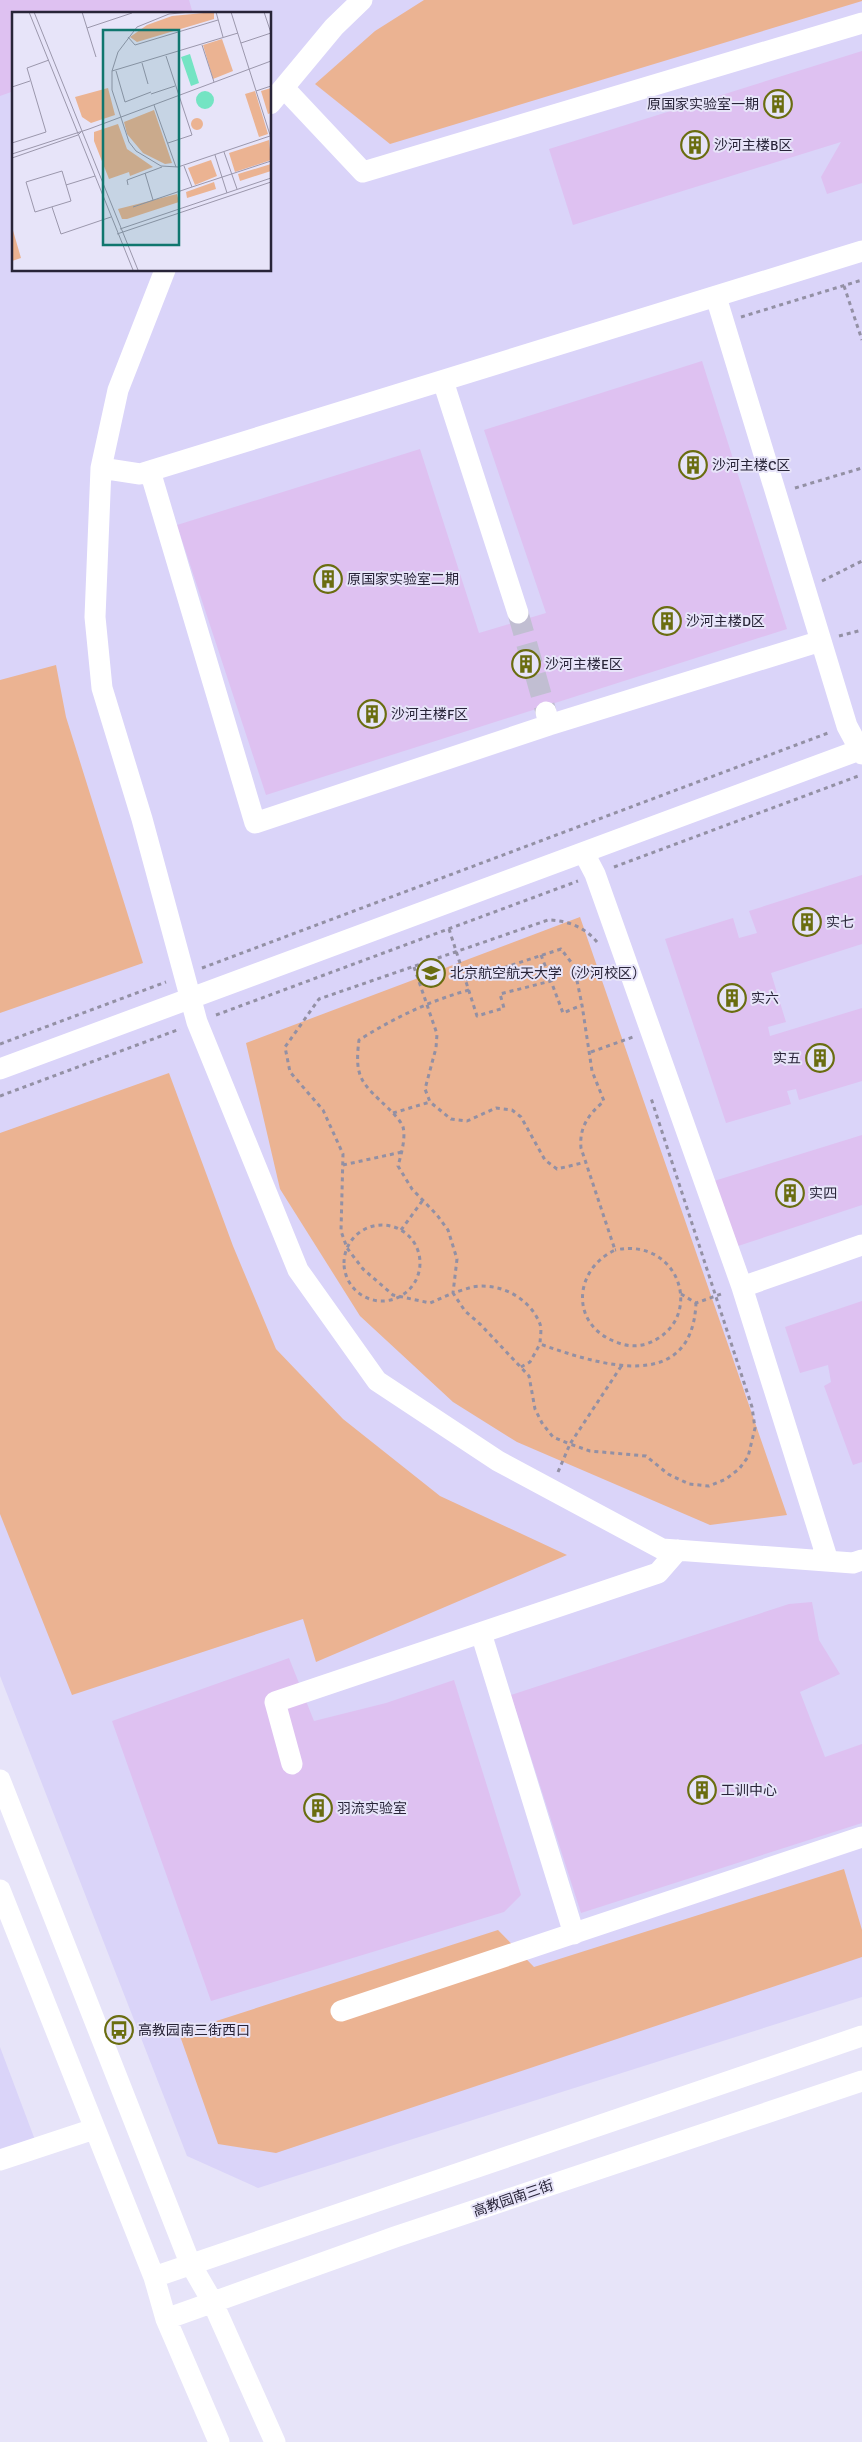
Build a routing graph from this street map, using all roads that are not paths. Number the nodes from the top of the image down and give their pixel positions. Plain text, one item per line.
1 (362, 0) edge
2 (862, 23) edge
3 (284, 88) junction
4 (271, 103) edge
5 (862, 252) edge
6 (165, 271) edge
7 (716, 297) junction
8 (443, 381) junction
9 (101, 468) junction
10 (150, 471) junction
11 (518, 613) tunnel mouth
12 (827, 639) junction
13 (861, 751) edge
14 (584, 852) junction
15 (192, 998) junction
16 (0, 1069) edge
17 (862, 1246) edge
18 (742, 1287) junction
19 (678, 1550) junction
20 (862, 1560) edge
21 (828, 1561) junction
22 (481, 1632) junction
23 (292, 1764) dead end
24 (0, 1780) edge
25 (862, 1837) edge
26 (0, 1890) edge
27 (574, 1934) junction
28 (341, 2011) dead end
29 (862, 2036) edge
30 (862, 2081) edge
31 (94, 2129) junction
32 (0, 2160) edge
33 (190, 2264) junction
34 (154, 2277) junction
35 (212, 2301) junction
36 (166, 2319) junction
37 (219, 2442) edge
38 (275, 2442) edge

1 - 3 street
2 - 3 street
3 - 4 street
5 - 7 street
6 - 9 street
7 - 8 street
7 - 12 street
8 - 10 street
8 - 11 street
9 - 10 street
9 - 15 street
10 - 12 street
12 - 13 street
13 - 14 street
14 - 15 street
14 - 18 street
15 - 16 street
15 - 19 street
17 - 18 street
18 - 21 street
19 - 21 street
19 - 22 street
20 - 21 street
22 - 23 street
22 - 27 street
24 - 33 street
25 - 27 street
26 - 31 street
27 - 28 street
29 - 33 street
30 - 35 street, 高教园南三街
31 - 32 street
31 - 34 street
33 - 34 street
33 - 35 street
34 - 36 street
35 - 36 street, 高教园南三街
35 - 38 street
36 - 37 street

